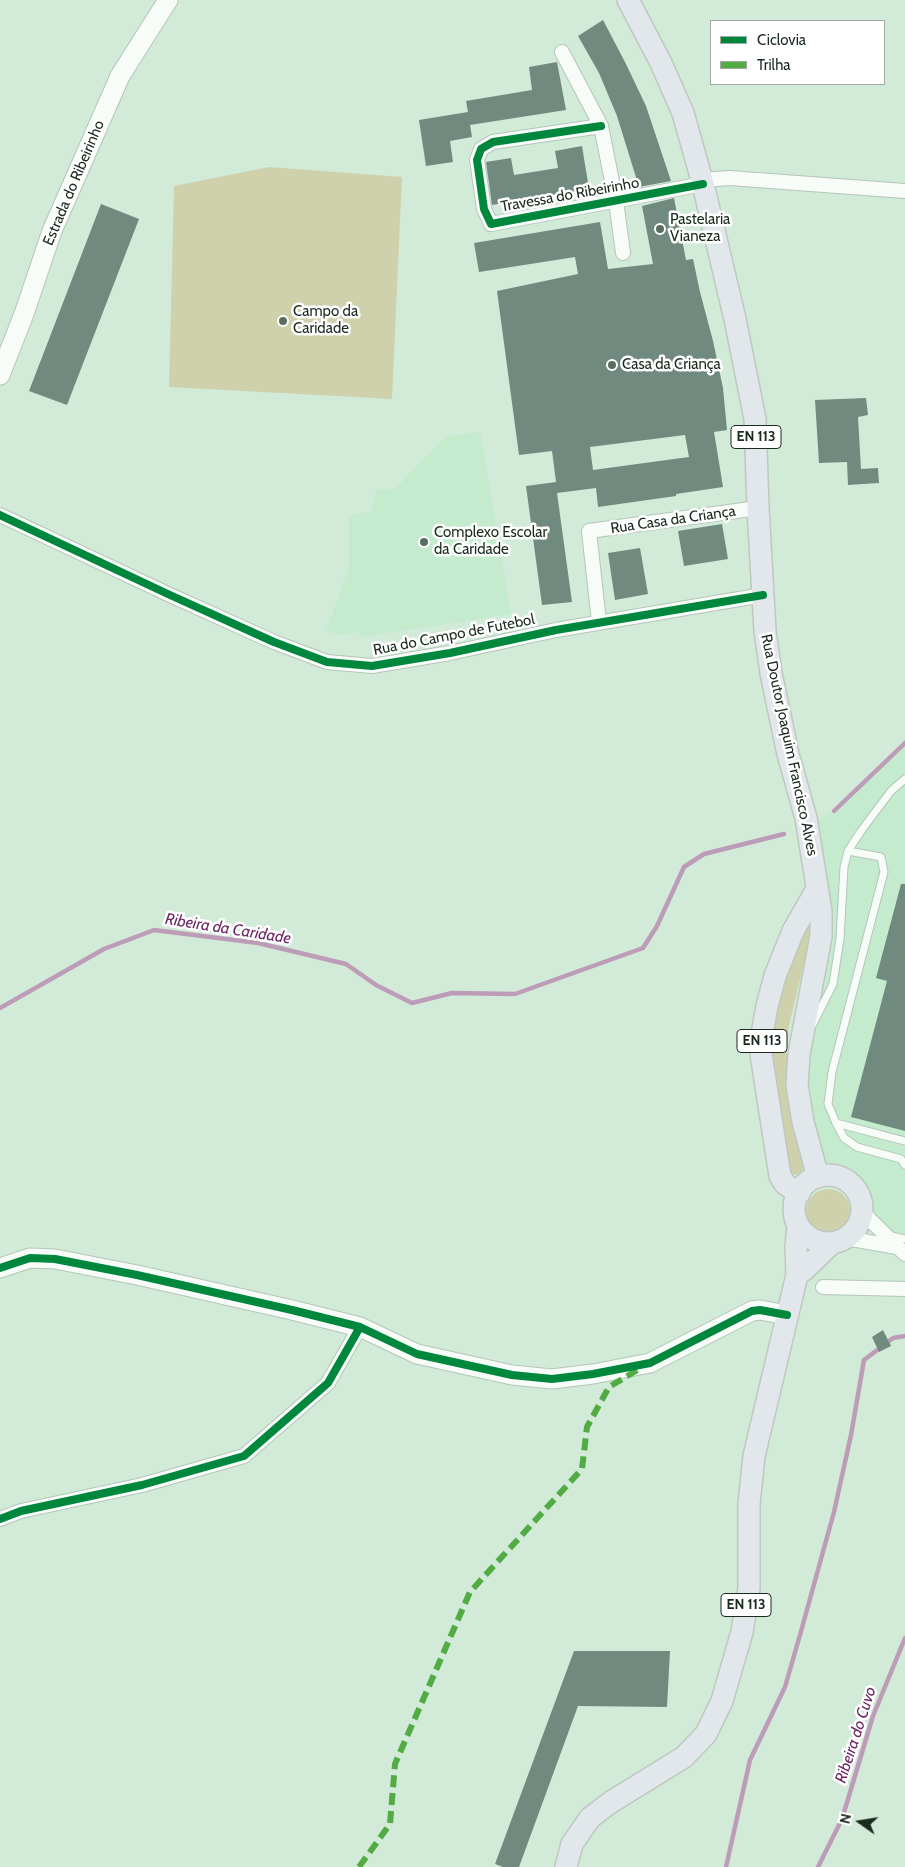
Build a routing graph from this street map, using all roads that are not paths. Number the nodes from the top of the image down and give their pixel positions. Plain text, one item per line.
1 (168, 0) edge
2 (628, 0) edge
3 (562, 52) dead end
4 (601, 126) junction
5 (702, 182) junction
6 (905, 191) edge
7 (616, 201) junction
8 (622, 253) dead end
9 (0, 375) edge
10 (758, 508) junction
11 (0, 515) edge
12 (763, 595) junction
13 (599, 622) junction
14 (905, 779) edge
15 (848, 852) junction
16 (818, 888) junction
17 (799, 1054) junction
18 (836, 1123) junction
19 (905, 1141) edge
20 (905, 1165) edge
21 (818, 1177) junction
22 (799, 1194) junction
23 (862, 1212) junction
24 (798, 1225) junction
25 (839, 1240) junction
26 (903, 1247) edge
27 (0, 1268) edge
28 (797, 1275) junction
29 (822, 1287) dead end
30 (905, 1289) edge
31 (787, 1315) junction
32 (360, 1328) junction
33 (0, 1519) edge
34 (566, 1867) edge

1 - 9 street, Estrada do Ribeirinho
2 - 5 main road, Rua Doutor Joaquim Francisco Alves / EN 113
3 - 4 street
4 - 7 street
4 - 7 street, Travessa do Ribeirinho
5 - 6 street, Travessa do Ribeirinho
5 - 7 street, Travessa do Ribeirinho
5 - 10 main road, Rua Doutor Joaquim Francisco Alves / EN 113
7 - 8 street
10 - 12 main road, Rua Doutor Joaquim Francisco Alves / EN 113
10 - 13 street, Rua Casa da Criança
11 - 13 street, Rua do Campo de Futebol
12 - 13 street, Rua do Campo de Futebol
12 - 16 main road, Rua Doutor Joaquim Francisco Alves / EN 113
14 - 15 lane
15 - 17 lane
15 - 18 lane
16 - 17 main road, Rua Doutor Joaquim Francisco Alves / EN 113
16 - 22 main road, EN 113
17 - 21 main road, Rua Doutor Joaquim Francisco Alves / EN 113
18 - 19 lane
18 - 20 lane
21 - 22 main road
21 - 23 main road
22 - 24 main road, EN 113
23 - 25 main road
23 - 26 street
24 - 25 main road
24 - 28 main road, EN 113
25 - 26 street
25 - 28 main road
27 - 32 street
28 - 31 main road, EN 113
29 - 30 street
31 - 32 street
31 - 34 main road, EN 113
32 - 33 street

